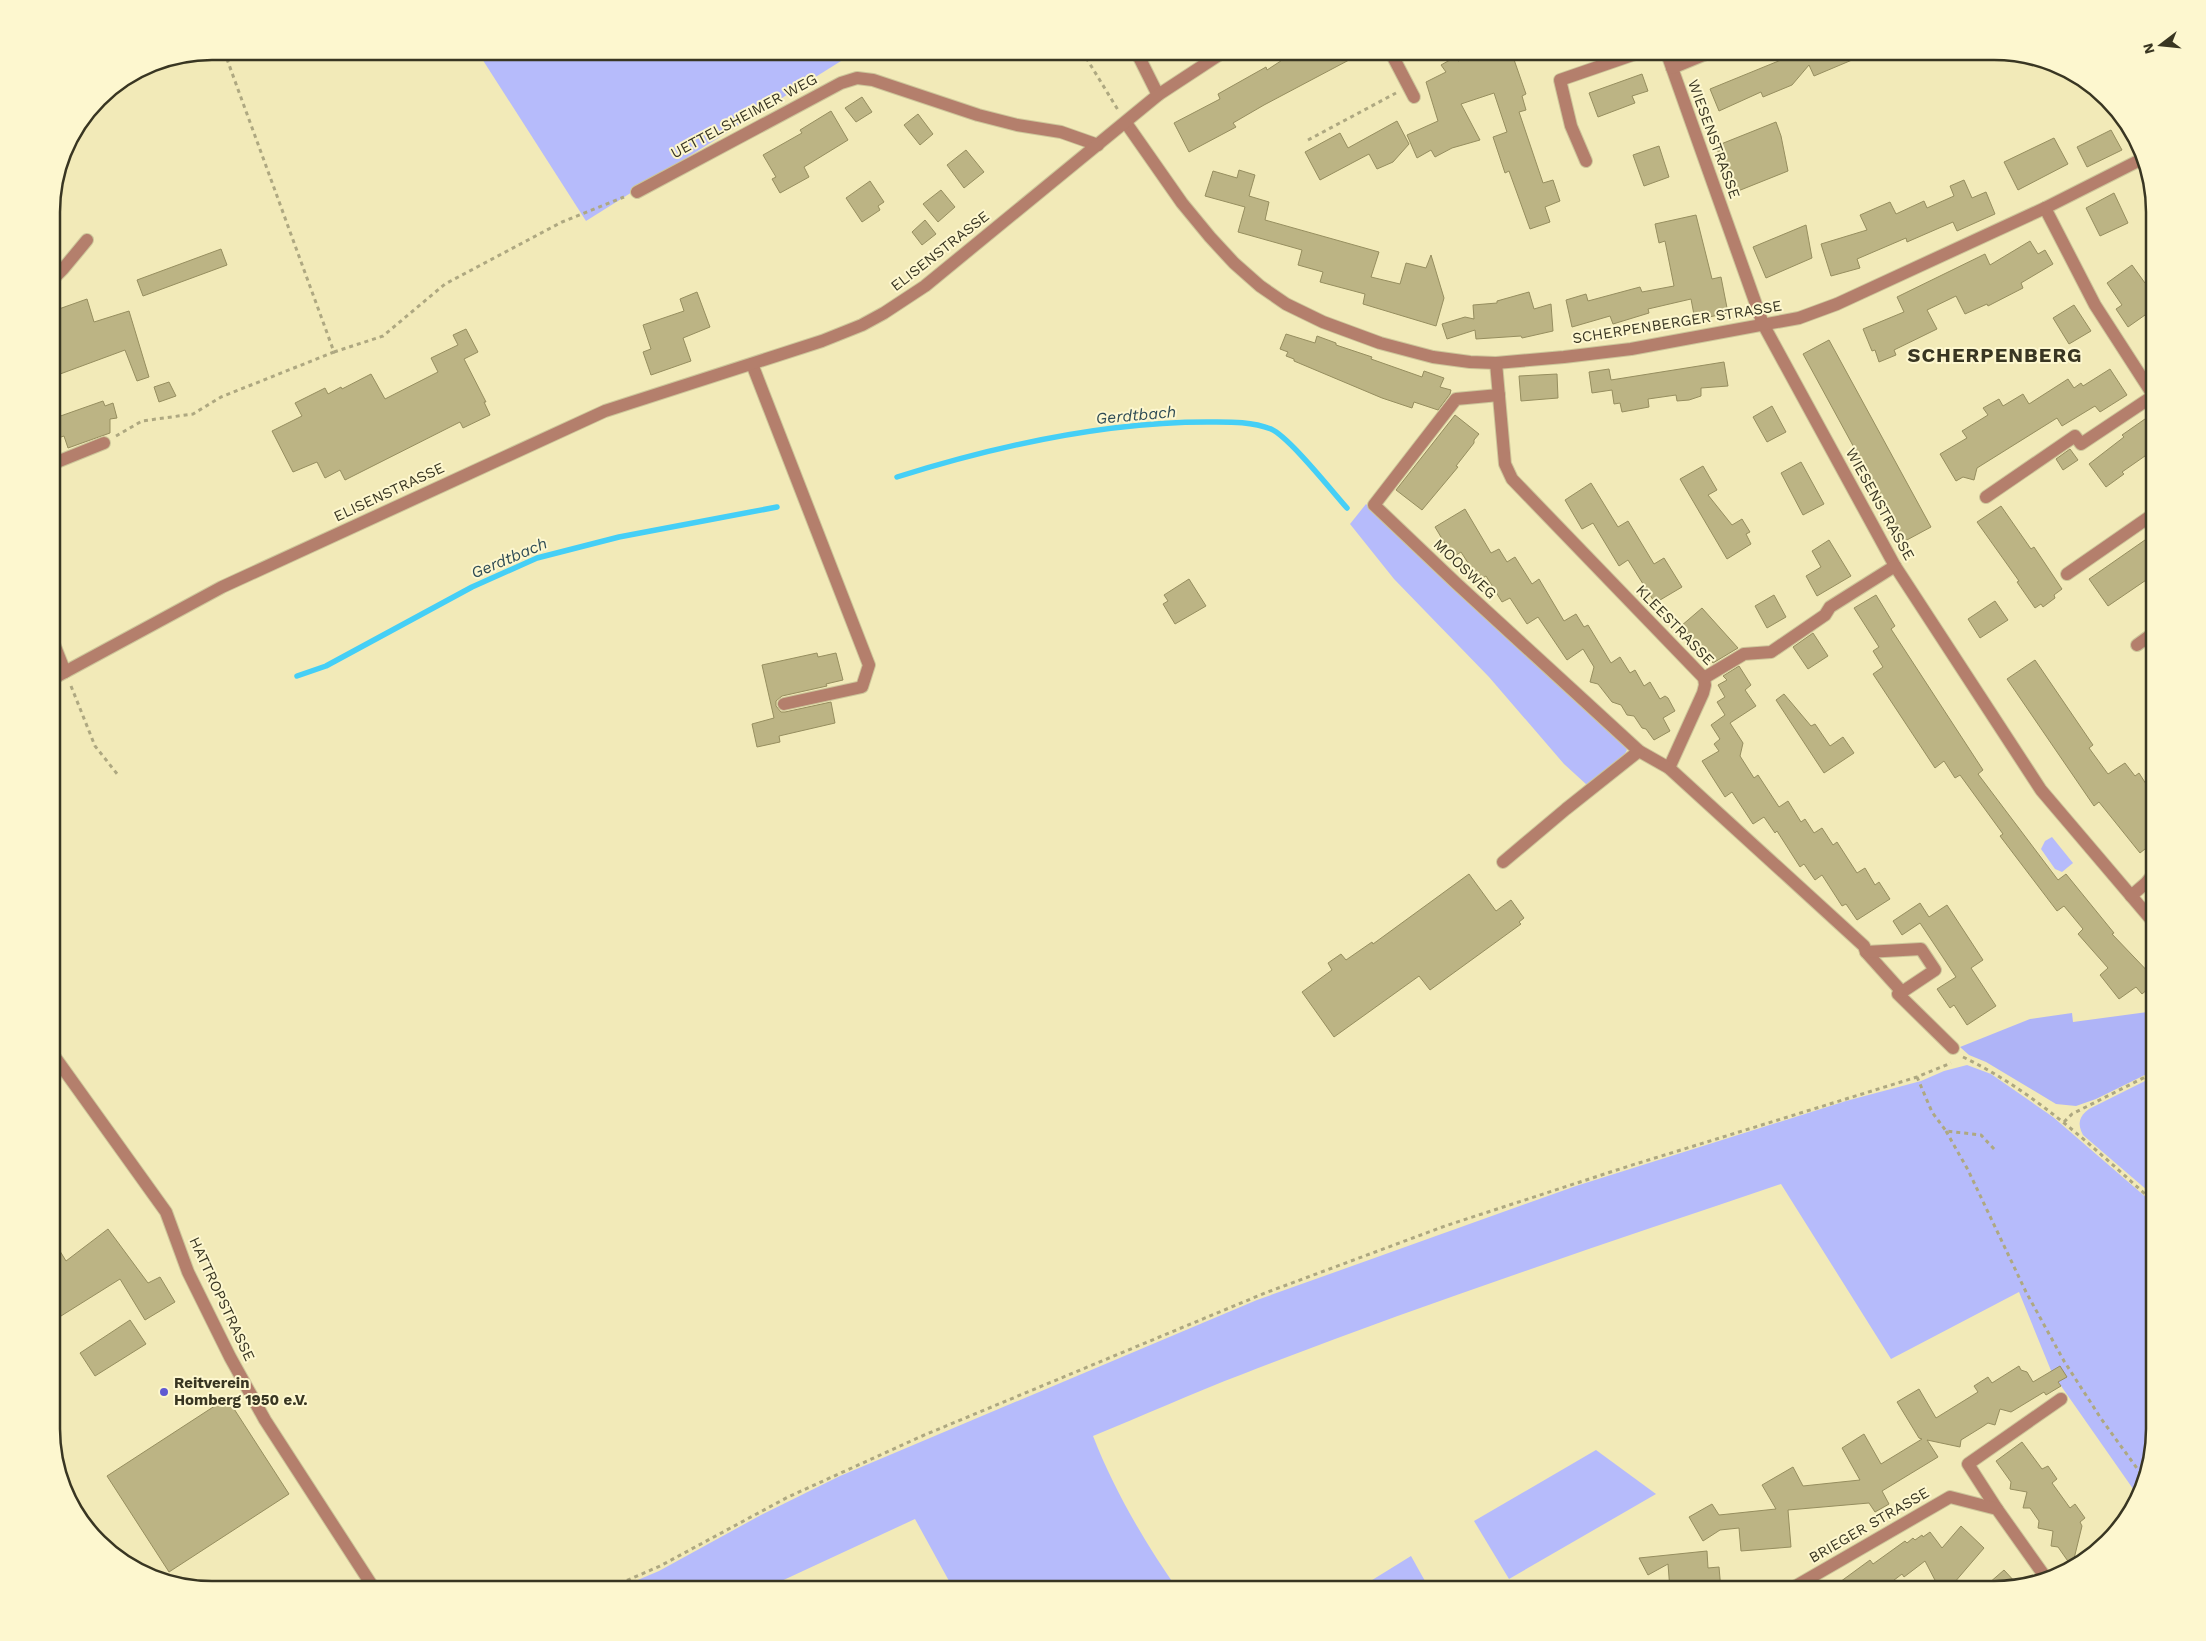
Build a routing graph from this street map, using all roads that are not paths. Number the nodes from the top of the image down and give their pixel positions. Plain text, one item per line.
1 (1140, 60) edge
2 (1211, 60) edge
3 (1395, 60) edge
4 (1618, 60) edge
5 (1669, 60) edge
6 (1691, 60) edge
7 (1672, 68) junction
8 (1412, 92) road end
9 (1158, 95) junction
10 (1126, 123) junction
11 (1098, 146) junction
12 (1586, 161) dead end
13 (2138, 162) edge
14 (637, 192) road end
15 (2044, 208) junction
16 (87, 240) dead end
17 (60, 273) edge
18 (1763, 324) junction
19 (1496, 362) junction
20 (752, 364) junction
21 (2146, 385) edge
22 (1499, 394) junction
23 (2146, 402) edge
24 (104, 443) road end
25 (60, 461) edge
26 (1986, 497) dead end
27 (2146, 519) edge
28 (1895, 566) junction
29 (2067, 574) dead end
30 (2146, 638) edge
31 (2137, 645) dead end
32 (60, 659) edge
33 (65, 672) junction
34 (60, 675) edge
35 (1704, 678) junction
36 (784, 704) dead end
37 (1638, 751) junction
38 (1669, 768) junction
39 (1503, 862) dead end
40 (2146, 882) edge
41 (2131, 896) junction
42 (2146, 914) edge
43 (1866, 952) junction
44 (1902, 992) junction
45 (1958, 1052) road end
46 (60, 1064) edge
47 (2061, 1399) dead end
48 (1997, 1509) junction
49 (2043, 1573) edge
50 (369, 1581) edge
51 (1805, 1581) edge

1 - 9 street
2 - 9 street, ELISENSTRASSE
3 - 8 street
4 - 12 street
5 - 7 street, WIESENSTRASSE
6 - 7 street
7 - 18 street, WIESENSTRASSE
9 - 10 street, ELISENSTRASSE
10 - 11 street, ELISENSTRASSE
10 - 19 street, SCHERPENBERGER STRASSE
11 - 14 street, UETTELSHEIMER WEG
11 - 20 street, ELISENSTRASSE
13 - 15 street, SCHERPENBERGER STRASSE
15 - 18 street, SCHERPENBERGER STRASSE
15 - 21 street
16 - 17 street
18 - 19 street, SCHERPENBERGER STRASSE
18 - 28 street, WIESENSTRASSE
19 - 22 street, KLEESTRASSE
20 - 33 street, ELISENSTRASSE
20 - 36 street
22 - 35 street, KLEESTRASSE
22 - 37 street, MOOSWEG
23 - 26 street
24 - 25 street
27 - 29 street
28 - 35 street
28 - 41 street, WIESENSTRASSE
30 - 31 street
32 - 33 street
33 - 34 street, ELISENSTRASSE
35 - 38 street, KLEESTRASSE
37 - 38 street, MOOSWEG
37 - 39 street
38 - 43 street
40 - 41 street
41 - 42 street, WIESENSTRASSE
43 - 44 street
43 - 44 street
44 - 45 street
46 - 50 street, HATTROPSTRASSE
47 - 48 street
48 - 49 street
48 - 51 street, BRIEGER STRASSE

